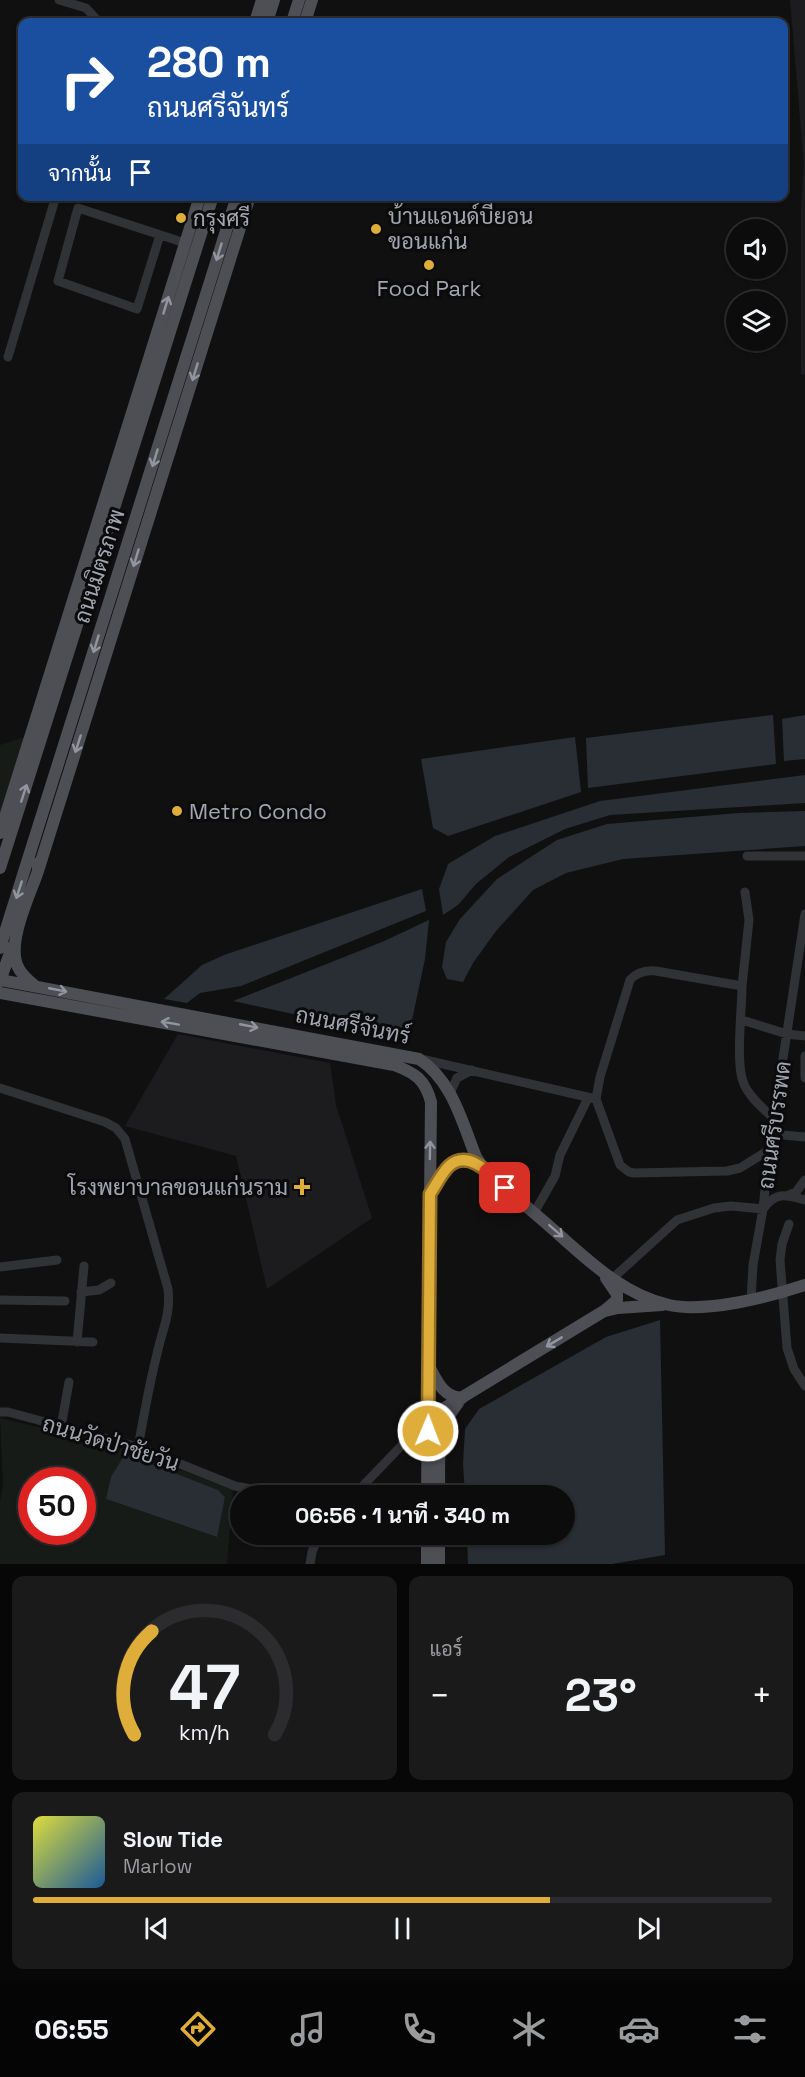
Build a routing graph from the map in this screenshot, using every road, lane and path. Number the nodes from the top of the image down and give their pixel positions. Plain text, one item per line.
1 (59, 0) edge
2 (262, 0) edge
3 (274, 0) edge
4 (299, 0) edge
5 (312, 0) edge
6 (95, 18) edge
7 (256, 18) edge
8 (268, 18) edge
9 (293, 18) edge
10 (304, 18) edge
11 (55, 201) edge
12 (198, 201) edge
13 (211, 201) edge
14 (235, 201) edge
15 (248, 201) edge
16 (159, 235) junction
17 (185, 243) junction
18 (200, 314) junction
19 (206, 336) junction
20 (8, 357) dead end
21 (185, 404) junction
22 (167, 419) junction
23 (117, 499) junction
24 (101, 511) junction
25 (80, 579) junction
26 (113, 592) junction
27 (85, 599) junction
28 (119, 613) junction
29 (97, 683) junction
30 (80, 696) junction
31 (16, 819) junction
32 (39, 823) junction
33 (0, 833) edge
34 (0, 845) edge
35 (747, 856) dead end
36 (805, 856) edge
37 (0, 868) edge
38 (38, 871) junction
39 (746, 892) dead end
40 (805, 914) edge
41 (15, 940) junction
42 (803, 945) edge
43 (0, 948) edge
44 (0, 980) edge
45 (33, 985) junction
46 (742, 986) junction
47 (0, 993) edge
48 (28, 998) junction
49 (0, 1000) edge
50 (742, 1020) junction
51 (787, 1034) junction
52 (805, 1036) edge
53 (805, 1056) edge
54 (419, 1059) junction
55 (471, 1070) junction
56 (805, 1078) edge
57 (0, 1088) edge
58 (450, 1093) junction
59 (592, 1099) junction
60 (774, 1119) junction
61 (772, 1134) junction
62 (805, 1137) edge
63 (769, 1150) junction
64 (482, 1166) junction
65 (805, 1180) edge
66 (430, 1194) junction
67 (789, 1195) junction
68 (805, 1200) edge
69 (763, 1209) junction
70 (534, 1213) junction
71 (789, 1224) dead end
72 (57, 1260) dead end
73 (84, 1266) dead end
74 (0, 1267) edge
75 (608, 1275) junction
76 (111, 1283) dead end
77 (805, 1285) edge
78 (81, 1292) junction
79 (784, 1292) junction
80 (0, 1300) edge
81 (751, 1300) junction
82 (65, 1301) dead end
83 (669, 1305) junction
84 (604, 1311) junction
85 (0, 1338) edge
86 (77, 1342) junction
87 (93, 1342) dead end
88 (429, 1366) junction
89 (69, 1382) dead end
90 (805, 1386) edge
91 (462, 1398) junction
92 (0, 1412) edge
93 (428, 1418) junction
94 (61, 1426) junction
95 (410, 1436) junction
96 (428, 1444) junction
97 (138, 1447) junction
98 (233, 1485) edge
99 (366, 1485) edge
100 (427, 1485) edge
101 (439, 1485) edge
102 (315, 1545) edge
103 (426, 1545) edge
104 (439, 1545) edge
105 (310, 1564) edge
106 (427, 1564) edge
107 (439, 1564) edge

1 - 6 street
2 - 7 main road
3 - 8 main road
4 - 9 main road
5 - 10 main road
11 - 20 street
12 - 17 main road, ถนนมิตรภาพ
13 - 23 main road, ถนนมิตรภาพ
14 -> 18 main road, ถนนมิตรภาพ
15 - 19 main road, ถนนมิตรภาพ
16 - 16 street
16 - 17 street
24 -> 17 main road, ถนนมิตรภาพ
18 - 19 main road
18 - 22 main road, ถนนมิตรภาพ
19 -> 21 main road, ถนนมิตรภาพ
21 - 22 main road
21 -> 28 main road, ถนนมิตรภาพ
22 -> 26 main road, ถนนมิตรภาพ
23 - 24 main road
23 - 27 main road, ถนนมิตรภาพ
24 - 25 main road, ถนนมิตรภาพ
25 - 27 main road
25 - 33 main road, ถนนมิตรภาพ
26 - 28 main road
26 -> 30 main road, ถนนมิตรภาพ
31 -> 27 main road, ถนนมิตรภาพ
28 - 29 main road, ถนนมิตรภาพ
29 - 30 main road
29 -> 38 main road, ถนนมิตรภาพ
30 - 32 main road, ถนนมิตรภาพ
31 - 34 main road
31 - 37 main road, ถนนมิตรภาพ
32 - 38 main road
32 -> 43 main road, ถนนมิตรภาพ
35 - 36 street
38 - 41 main road, ถนนมิตรภาพ
39 - 46 street
40 - 42 street, ถนนศรีบรรพด
41 - 44 main road, ถนนมิตรภาพ
41 - 45 main road
42 - 51 street, ถนนศรีบรรพด
44 - 45 main road, ถนนศรีจันทร์
45 -> 54 main road, ถนนศรีจันทร์
46 - 50 street
46 - 59 street
47 - 48 main road, ถนนศรีจันทร์
48 - 49 main road
66 -> 48 main road, ถนนศรีจันทร์
50 - 51 street
50 - 60 street
51 - 52 street
51 - 60 street, ถนนศรีบรรพด
53 - 56 street
54 - 55 street
54 - 58 main road, ถนนศรีจันทร์
55 - 58 street
55 - 59 street
57 - 97 street
58 - 64 main road, ถนนศรีจันทร์
59 - 63 street
59 - 70 street
60 - 61 street, ถนนศรีบรรพด
61 - 62 street
61 - 63 street, ถนนศรีบรรพด
63 - 69 street, ถนนศรีบรรพด
64 - 66 main road
64 - 70 main road, ถนนศรีจันทร์
65 - 67 street
66 - 88 main road
67 - 68 street
67 - 69 street
69 - 75 street
69 - 81 street, ถนนศรีบรรพด
70 -> 75 main road, ถนนศรีจันทร์
71 - 79 street
72 - 74 street
73 - 78 street
75 - 83 main road, ถนนศรีจันทร์
75 - 84 main road
76 - 78 street
77 - 79 main road, ถนนศรีจันทร์
78 - 86 street
79 - 81 main road, ถนนศรีจันทร์
79 - 90 street
80 - 82 street
81 - 83 main road, ถนนศรีจันทร์
83 - 84 main road
84 -> 91 main road
85 - 86 street
86 - 87 street
88 - 91 main road
88 - 93 main road
89 - 94 street
91 - 93 main road
91 - 101 main road
92 - 94 street, ถนนวัดป่าชัยวัน
93 - 95 street
93 - 96 main road
94 - 97 street, ถนนวัดป่าชัยวัน
95 - 96 street
95 - 99 street
96 - 100 main road
97 - 98 street, ถนนวัดป่าชัยวัน
102 - 105 street
103 - 106 main road
104 - 107 main road

